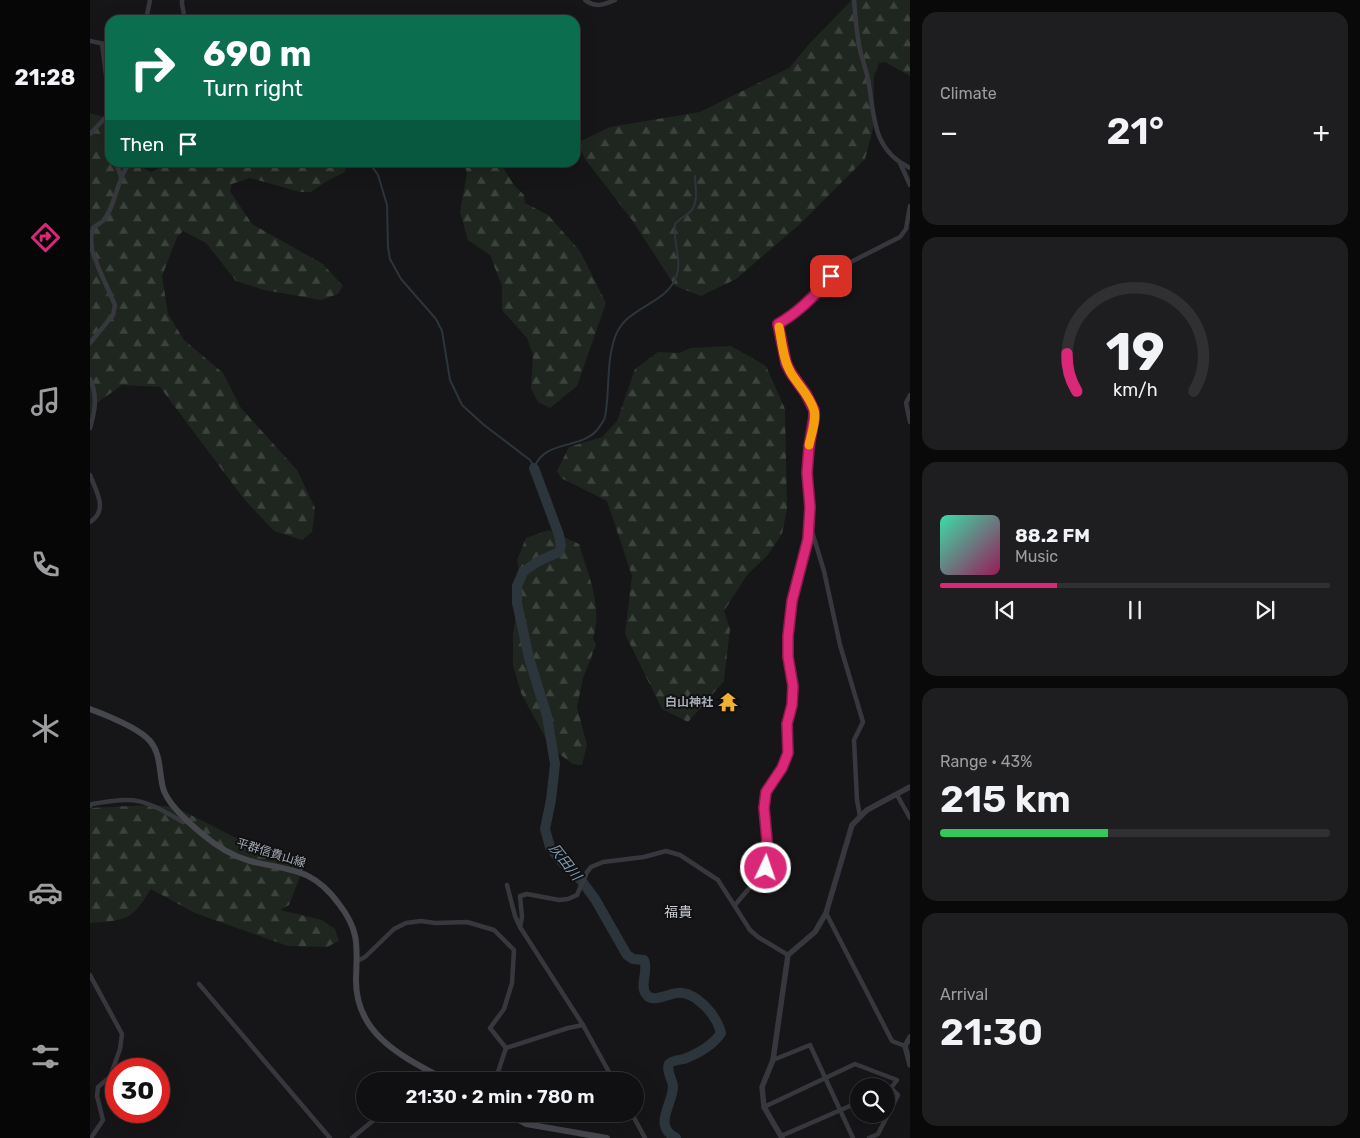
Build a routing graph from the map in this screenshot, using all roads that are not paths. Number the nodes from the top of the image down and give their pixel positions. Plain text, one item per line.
1 (150, 0) edge
2 (182, 0) edge
3 (585, 0) edge
4 (615, 0) edge
5 (854, 0) edge
6 (147, 15) edge
7 (184, 15) edge
8 (90, 41) edge
9 (102, 44) junction
10 (105, 44) edge
11 (105, 67) edge
12 (105, 118) edge
13 (90, 134) edge
14 (900, 163) junction
15 (118, 167) edge
16 (127, 167) edge
17 (910, 168) edge
18 (121, 177) junction
19 (910, 185) edge
20 (910, 206) edge
21 (90, 343) edge
22 (90, 379) edge
23 (910, 395) edge
24 (910, 422) edge
25 (90, 428) edge
26 (90, 475) edge
27 (809, 521) junction
28 (90, 522) edge
29 (90, 709) edge
30 (910, 787) edge
31 (896, 795) junction
32 (90, 806) edge
33 (860, 816) junction
34 (910, 818) edge
35 (189, 821) junction
36 (508, 885) dead end
37 (735, 905) junction
38 (826, 913) junction
39 (520, 927) junction
40 (788, 956) junction
41 (358, 961) junction
42 (90, 975) edge
43 (199, 984) dead end
44 (583, 1026) junction
45 (910, 1037) edge
46 (905, 1046) junction
47 (506, 1048) junction
48 (773, 1060) junction
49 (910, 1066) edge
50 (430, 1071) edge
51 (498, 1072) edge
52 (609, 1072) edge
53 (825, 1076) junction
54 (892, 1078) edge
55 (850, 1106) edge
56 (764, 1107) junction
57 (840, 1110) junction
58 (371, 1122) edge
59 (522, 1122) edge
60 (636, 1122) edge
61 (884, 1123) edge
62 (781, 1137) edge
63 (91, 1138) edge
64 (330, 1138) edge
65 (352, 1138) edge
66 (607, 1138) edge
67 (645, 1138) edge
68 (853, 1138) edge
69 (868, 1138) edge

1 - 6 street
2 - 7 street
3 - 4 street
5 - 14 street
8 - 9 street
9 - 10 street
9 - 11 street
12 - 13 street
14 - 17 street
14 - 19 street
15 - 18 street
16 - 18 street
18 - 21 street
20 - 27 street
22 - 25 street
23 - 24 street
26 - 28 street
27 - 33 street
27 - 37 street
29 - 35 main road, 平群信貴山線
30 - 31 street
31 - 33 street
31 - 34 street
32 - 35 street
33 - 38 street
35 - 41 main road, 平群信貴山線
36 - 39 street
37 - 39 street
37 - 40 street
38 - 40 street
38 - 46 street
39 - 44 street
40 - 48 street
41 - 47 street
41 - 50 main road, 平群信貴山線
42 - 63 street
43 - 64 street
44 - 47 street
44 - 52 street
45 - 46 street
46 - 49 street
47 - 51 street
48 - 53 street
48 - 56 street
53 - 54 street
53 - 56 street
53 - 57 street
55 - 57 street
56 - 62 street
57 - 62 street
57 - 68 street
58 - 65 street
59 - 66 main road
60 - 67 street
61 - 69 street

